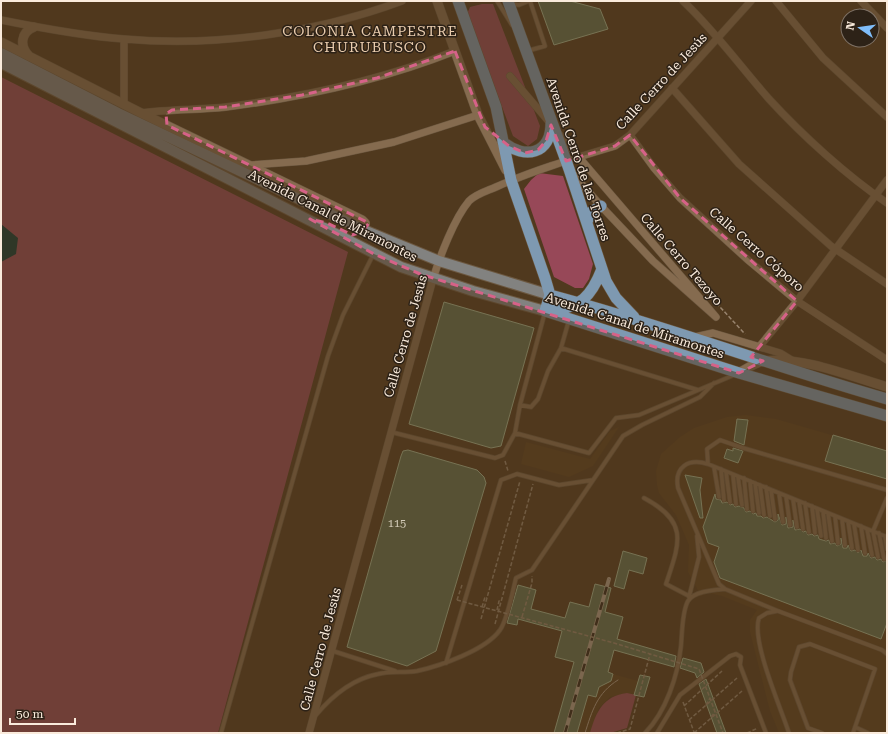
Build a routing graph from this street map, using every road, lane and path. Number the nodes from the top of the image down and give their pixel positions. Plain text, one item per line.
1 (402, 1) edge
2 (437, 1) edge
3 (458, 1) edge
4 (497, 1) edge
5 (529, 1) edge
6 (683, 1) edge
7 (751, 1) edge
8 (776, 1) edge
9 (861, 1) edge
10 (509, 3) edge
11 (1, 20) edge
12 (34, 26) junction
13 (887, 28) edge
14 (718, 38) junction
15 (124, 39) junction
16 (1, 42) edge
17 (526, 50) junction
18 (455, 51) junction
19 (1, 53) edge
20 (34, 58) junction
21 (1, 63) edge
22 (510, 76) dead end
23 (672, 88) junction
24 (124, 104) junction
25 (172, 110) junction
26 (141, 113) junction
27 (478, 115) junction
28 (887, 117) edge
29 (550, 118) junction
30 (167, 125) junction
31 (630, 136) junction
32 (503, 142) junction
33 (252, 165) junction
34 (567, 165) junction
35 (511, 180) junction
36 (887, 180) edge
37 (875, 196) junction
38 (887, 204) edge
39 (601, 206) junction
40 (310, 219) junction
41 (587, 222) junction
42 (364, 230) junction
43 (836, 249) junction
44 (374, 254) junction
45 (439, 261) junction
46 (602, 269) junction
47 (433, 278) junction
48 (887, 284) edge
49 (550, 295) junction
50 (797, 301) junction
51 (580, 303) junction
52 (545, 311) junction
53 (569, 319) junction
54 (636, 319) junction
55 (691, 337) junction
56 (759, 347) junction
57 (561, 348) junction
58 (887, 360) edge
59 (763, 361) junction
60 (795, 362) junction
61 (739, 373) junction
62 (815, 378) junction
63 (714, 383) junction
64 (887, 386) edge
65 (698, 390) junction
66 (887, 399) edge
67 (520, 405) junction
68 (887, 416) edge
69 (391, 432) junction
70 (515, 433) junction
71 (708, 464) junction
72 (714, 467) junction
73 (721, 469) junction
74 (726, 472) junction
75 (521, 475) junction
76 (733, 475) junction
77 (738, 477) junction
78 (535, 478) junction
79 (744, 478) junction
80 (593, 480) junction
81 (750, 481) junction
82 (755, 483) junction
83 (760, 485) junction
84 (766, 488) junction
85 (771, 490) junction
86 (887, 490) edge
87 (779, 493) junction
88 (786, 496) junction
89 (718, 497) dead end
90 (644, 498) dead end
91 (887, 498) edge
92 (793, 499) junction
93 (724, 500) dead end
94 (799, 501) junction
95 (730, 502) dead end
96 (805, 503) junction
97 (736, 504) dead end
98 (742, 505) dead end
99 (812, 506) junction
100 (817, 508) junction
101 (747, 509) dead end
102 (753, 511) dead end
103 (823, 511) junction
104 (758, 513) dead end
105 (828, 513) junction
106 (764, 514) dead end
107 (770, 516) dead end
108 (834, 516) junction
109 (775, 519) dead end
110 (842, 519) junction
111 (848, 521) junction
112 (783, 522) dead end
113 (854, 524) junction
114 (790, 525) dead end
115 (861, 526) junction
116 (797, 527) dead end
117 (803, 529) dead end
118 (867, 529) junction
119 (696, 531) junction
120 (873, 531) junction
121 (809, 532) dead end
122 (815, 533) dead end
123 (879, 533) junction
124 (820, 536) dead end
125 (886, 536) edge
126 (826, 538) dead end
127 (832, 541) dead end
128 (838, 543) dead end
129 (845, 545) dead end
130 (852, 548) dead end
131 (887, 549) edge
132 (858, 550) dead end
133 (865, 553) dead end
134 (872, 555) dead end
135 (878, 557) dead end
136 (884, 560) dead end
137 (464, 581) dead end
138 (532, 583) dead end
139 (725, 589) junction
140 (689, 596) junction
141 (487, 598) junction
142 (688, 601) junction
143 (501, 602) junction
144 (482, 607) junction
145 (497, 610) junction
146 (778, 611) junction
147 (522, 617) junction
148 (481, 619) dead end
149 (495, 624) dead end
150 (333, 652) junction
151 (650, 654) junction
152 (887, 654) edge
153 (446, 663) junction
154 (722, 671) dead end
155 (398, 672) junction
156 (737, 678) dead end
157 (702, 688) dead end
158 (742, 691) dead end
159 (698, 692) junction
160 (680, 695) junction
161 (710, 698) junction
162 (684, 706) junction
163 (705, 707) junction
164 (715, 712) junction
165 (314, 717) junction
166 (689, 720) junction
167 (708, 722) junction
168 (855, 727) junction
169 (758, 728) dead end
170 (221, 733) edge
171 (309, 733) edge
172 (617, 733) edge
173 (645, 733) edge
174 (657, 733) edge
175 (694, 733) edge
176 (723, 733) edge
177 (747, 733) edge
178 (766, 733) edge
179 (790, 733) edge
180 (822, 733) edge
181 (853, 733) edge
182 (868, 733) edge

1 - 15 street
2 - 18 street
3 - 32 main road
4 - 17 lane
5 - 10 lane
5 - 17 lane
6 - 14 street
7 - 14 street, Calle Cerro de Jesús
8 - 28 street
9 - 13 street
10 - 17 main road, Avenida Cerro de las Torres
11 - 12 street
12 - 15 street
12 - 20 street
14 - 23 street, Calle Cerro de Jesús
14 - 37 street
15 - 24 street
16 - 20 street, Avenida Canal de Miramontes
17 - 29 main road, Avenida Cerro de las Torres
18 - 25 street
18 - 27 street
19 - 42 main road, Avenida Canal de Miramontes
20 - 24 street, Avenida Canal de Miramontes
21 - 40 main road, Avenida Canal de Miramontes
22 - 39 street, Calle Cerro Tezoyo
23 - 31 street, Calle Cerro de Jesús
23 - 43 street
24 - 26 street, Avenida Canal de Miramontes
25 - 26 street
25 - 30 street
26 - 30 street, Avenida Canal de Miramontes
27 - 33 street
27 - 35 street
29 - 32 main road
29 - 34 main road, Avenida Cerro de las Torres
30 - 33 street, Avenida Canal de Miramontes
31 - 34 street, Calle Cerro de Jesús
31 - 50 street, Calle Cerro Cóporo
32 - 35 main road
33 - 42 street, Avenida Canal de Miramontes
34 - 35 street, Calle Cerro de Jesús
34 - 39 street, Calle Cerro Tezoyo
34 - 41 main road, Avenida Cerro de las Torres
35 - 45 street, Calle Cerro de Jesús
35 - 49 main road
36 - 37 street
37 - 38 street
37 - 43 street
39 - 41 main road
40 - 42 main road
40 - 44 main road, Avenida Canal de Miramontes
41 - 46 main road, Avenida Cerro de las Torres
42 - 45 main road, Avenida Canal de Miramontes
43 - 48 street
43 - 50 street
44 - 47 main road, Avenida Canal de Miramontes
44 - 170 lane
45 - 47 street, Calle Cerro de Jesús
45 - 49 main road, Avenida Canal de Miramontes
46 - 51 main road
46 - 54 main road, Avenida Cerro de las Torres
47 - 52 main road, Avenida Canal de Miramontes
47 - 69 street, Calle Cerro de Jesús
49 - 51 main road, Avenida Canal de Miramontes
49 - 52 main road
50 - 56 street
50 - 58 street, Calle Cerro Cóporo
51 - 52 main road
51 - 54 main road, Avenida Canal de Miramontes
52 - 53 main road, Avenida Canal de Miramontes
52 - 67 lane
53 - 57 lane
53 - 61 main road, Avenida Canal de Miramontes
54 - 55 main road, Avenida Canal de Miramontes
55 - 56 street, Avenida Canal de Miramontes
55 - 59 main road, Avenida Canal de Miramontes
56 - 60 street, Avenida Canal de Miramontes
57 - 65 lane
57 - 67 lane
59 - 60 street, Avenida Canal de Miramontes
59 - 61 street, Avenida Canal de Miramontes
59 - 62 main road, Avenida Canal de Miramontes
60 - 62 street, Avenida Canal de Miramontes
60 - 64 street, Avenida Canal de Miramontes
61 - 63 lane
61 - 68 main road, Avenida Canal de Miramontes
62 - 66 main road, Avenida Canal de Miramontes
63 - 65 lane
63 - 80 lane
65 - 70 lane
67 - 70 lane
69 - 70 lane
69 - 150 street, Calle Cerro de Jesús
71 - 72 lane
71 - 86 lane
71 - 119 lane
72 - 73 lane
72 - 89 lane
73 - 74 lane
73 - 93 lane
74 - 76 lane
74 - 95 lane
75 - 78 lane
75 - 141 path
75 - 153 lane
76 - 77 lane
76 - 97 lane
77 - 79 lane
77 - 98 lane
78 - 80 lane
78 - 143 path
79 - 81 lane
79 - 101 lane
80 - 153 lane
81 - 82 lane
81 - 102 lane
82 - 83 lane
82 - 104 lane
83 - 84 lane
83 - 106 lane
84 - 85 lane
84 - 107 lane
85 - 87 lane
85 - 109 lane
87 - 88 lane
87 - 112 lane
88 - 92 lane
88 - 114 lane
90 - 140 lane
91 - 120 lane
92 - 94 lane
92 - 116 lane
94 - 96 lane
94 - 117 lane
96 - 99 lane
96 - 121 lane
99 - 100 lane
99 - 122 lane
100 - 103 lane
100 - 124 lane
103 - 105 lane
103 - 126 lane
105 - 108 lane
105 - 127 lane
108 - 110 lane
108 - 128 lane
110 - 111 lane
110 - 129 lane
111 - 113 lane
111 - 130 lane
113 - 115 lane
113 - 132 lane
115 - 118 lane
115 - 133 lane
118 - 120 lane
118 - 134 lane
119 - 139 lane
119 - 140 lane
120 - 123 lane
120 - 135 lane
123 - 125 lane
123 - 136 lane
125 - 131 lane
137 - 144 path, bridge
138 - 147 path
139 - 142 lane
139 - 146 lane
140 - 142 lane
141 - 144 path, bridge
141 - 148 path
142 - 173 lane
143 - 145 path, bridge
143 - 149 path
144 - 145 path, bridge
145 - 147 path, bridge
146 - 152 lane
146 - 179 lane
147 - 151 path, bridge
150 - 155 lane
150 - 165 street, Calle Cerro de Jesús
151 - 161 path, bridge
151 - 172 path
153 - 155 lane
154 - 159 path
155 - 165 lane
156 - 163 path
157 - 159 path
158 - 167 path
159 - 162 path
160 - 162 path
160 - 174 lane
160 - 178 lane
161 - 163 path, bridge
161 - 164 path, bridge
162 - 166 path
163 - 166 path
164 - 167 path, bridge
164 - 176 path, bridge
165 - 171 street, Calle Cerro de Jesús
166 - 175 path
167 - 175 path
168 - 180 lane
168 - 181 lane
168 - 182 lane
169 - 177 path

